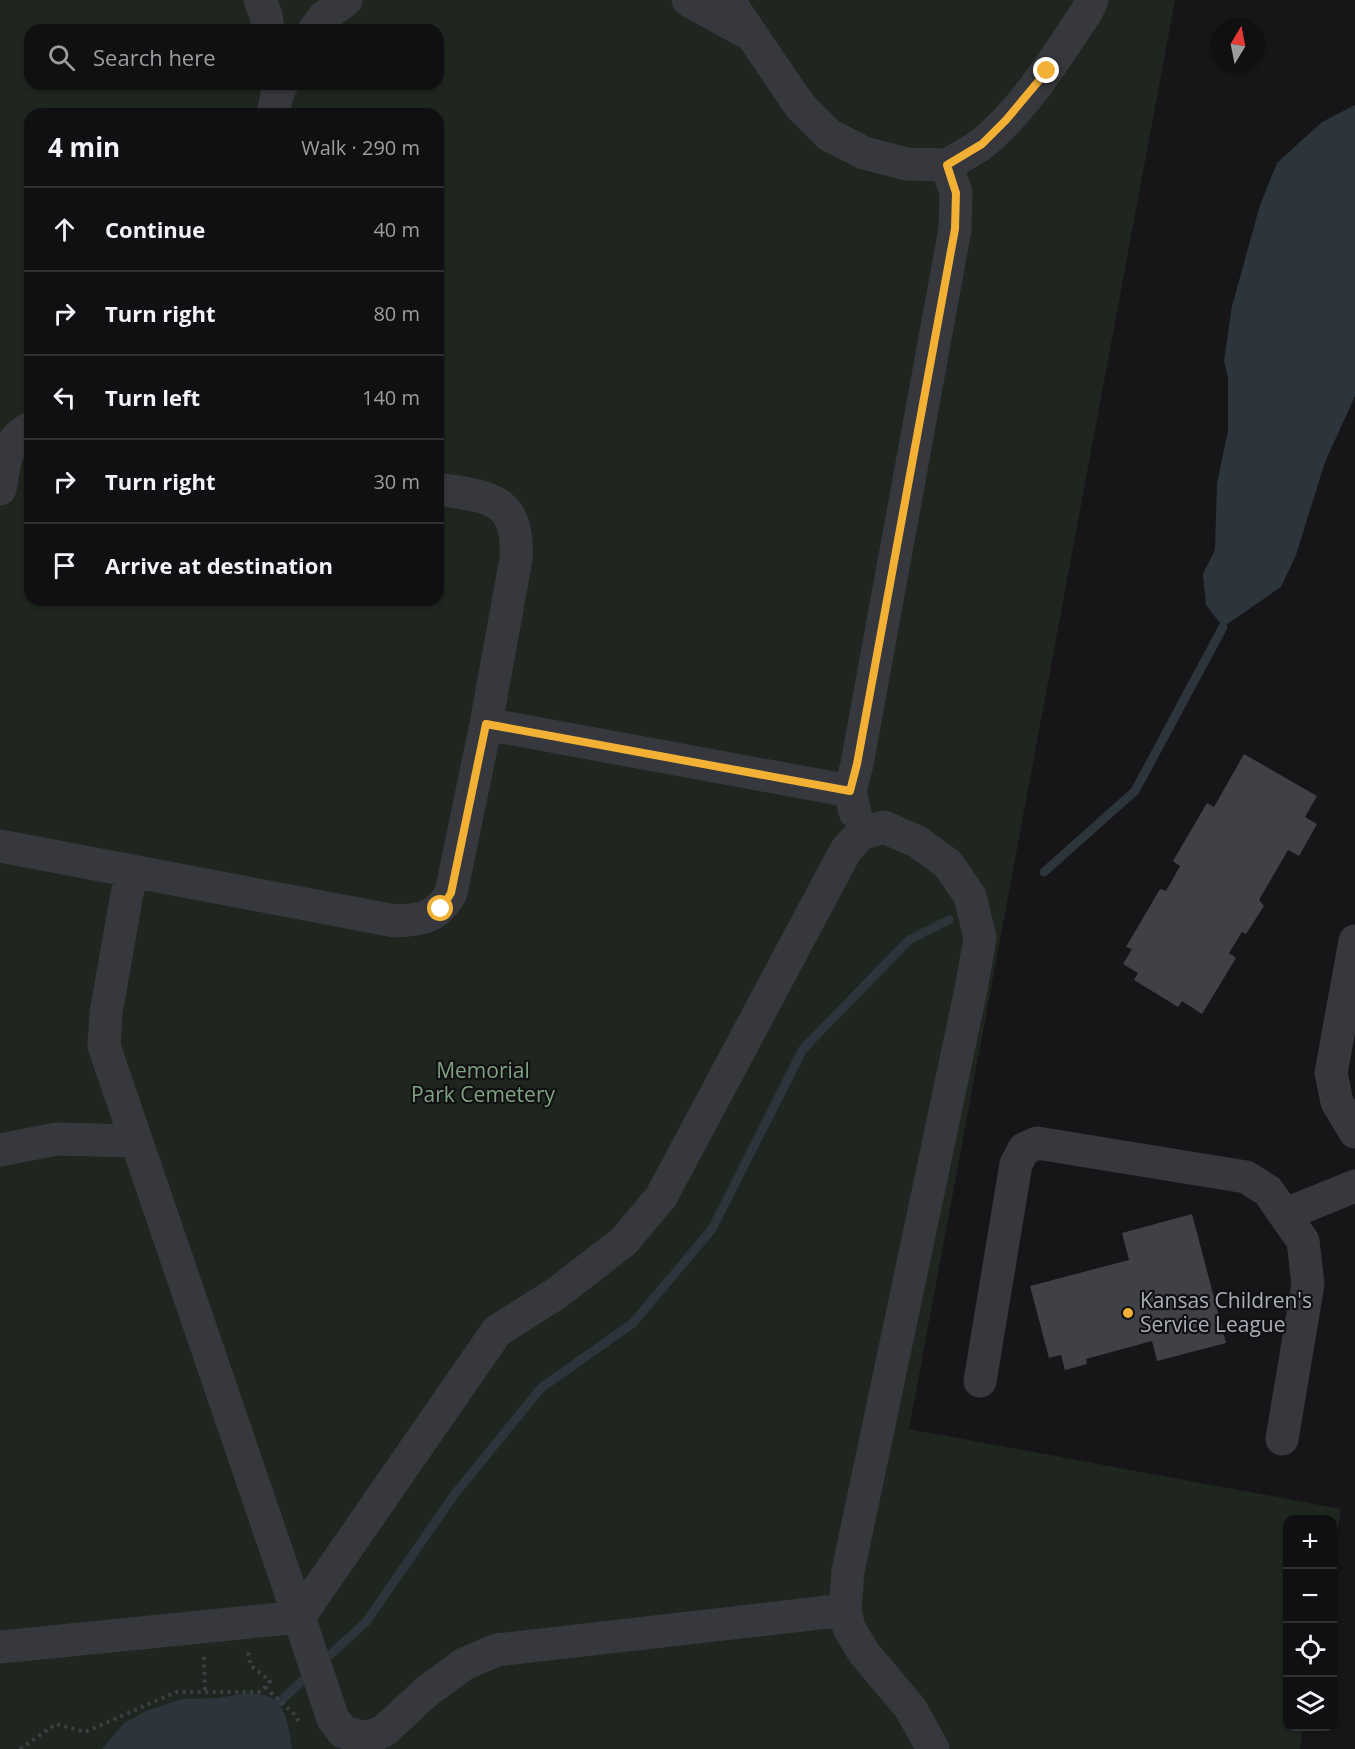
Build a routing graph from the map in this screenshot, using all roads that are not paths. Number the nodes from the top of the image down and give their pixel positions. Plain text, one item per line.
1 (260, 0) edge
2 (346, 0) edge
3 (688, 0) edge
4 (728, 0) edge
5 (1092, 0) edge
6 (267, 24) edge
7 (319, 24) edge
8 (753, 37) junction
9 (947, 165) junction
10 (24, 432) edge
11 (0, 489) edge
12 (444, 490) edge
13 (486, 724) junction
14 (850, 791) junction
15 (861, 834) junction
16 (0, 846) edge
17 (131, 871) junction
18 (1355, 941) edge
19 (1355, 1132) edge
20 (135, 1141) junction
21 (0, 1150) edge
22 (1355, 1186) edge
23 (1286, 1214) junction
24 (980, 1381) dead end
25 (1282, 1439) dead end
26 (845, 1610) junction
27 (303, 1631) junction
28 (0, 1647) edge
29 (933, 1749) edge

1 - 6 lane
2 - 7 lane
3 - 8 lane
4 - 8 lane
5 - 9 lane
8 - 9 lane
9 - 14 lane
10 - 11 lane
12 - 13 lane
13 - 14 lane
13 - 17 lane
14 - 15 lane
15 - 26 lane
15 - 27 lane
16 - 17 lane
17 - 20 lane
18 - 19 lane
20 - 21 lane
20 - 27 lane
22 - 23 lane
23 - 24 lane
23 - 25 lane
26 - 27 lane
26 - 29 lane
27 - 28 lane

